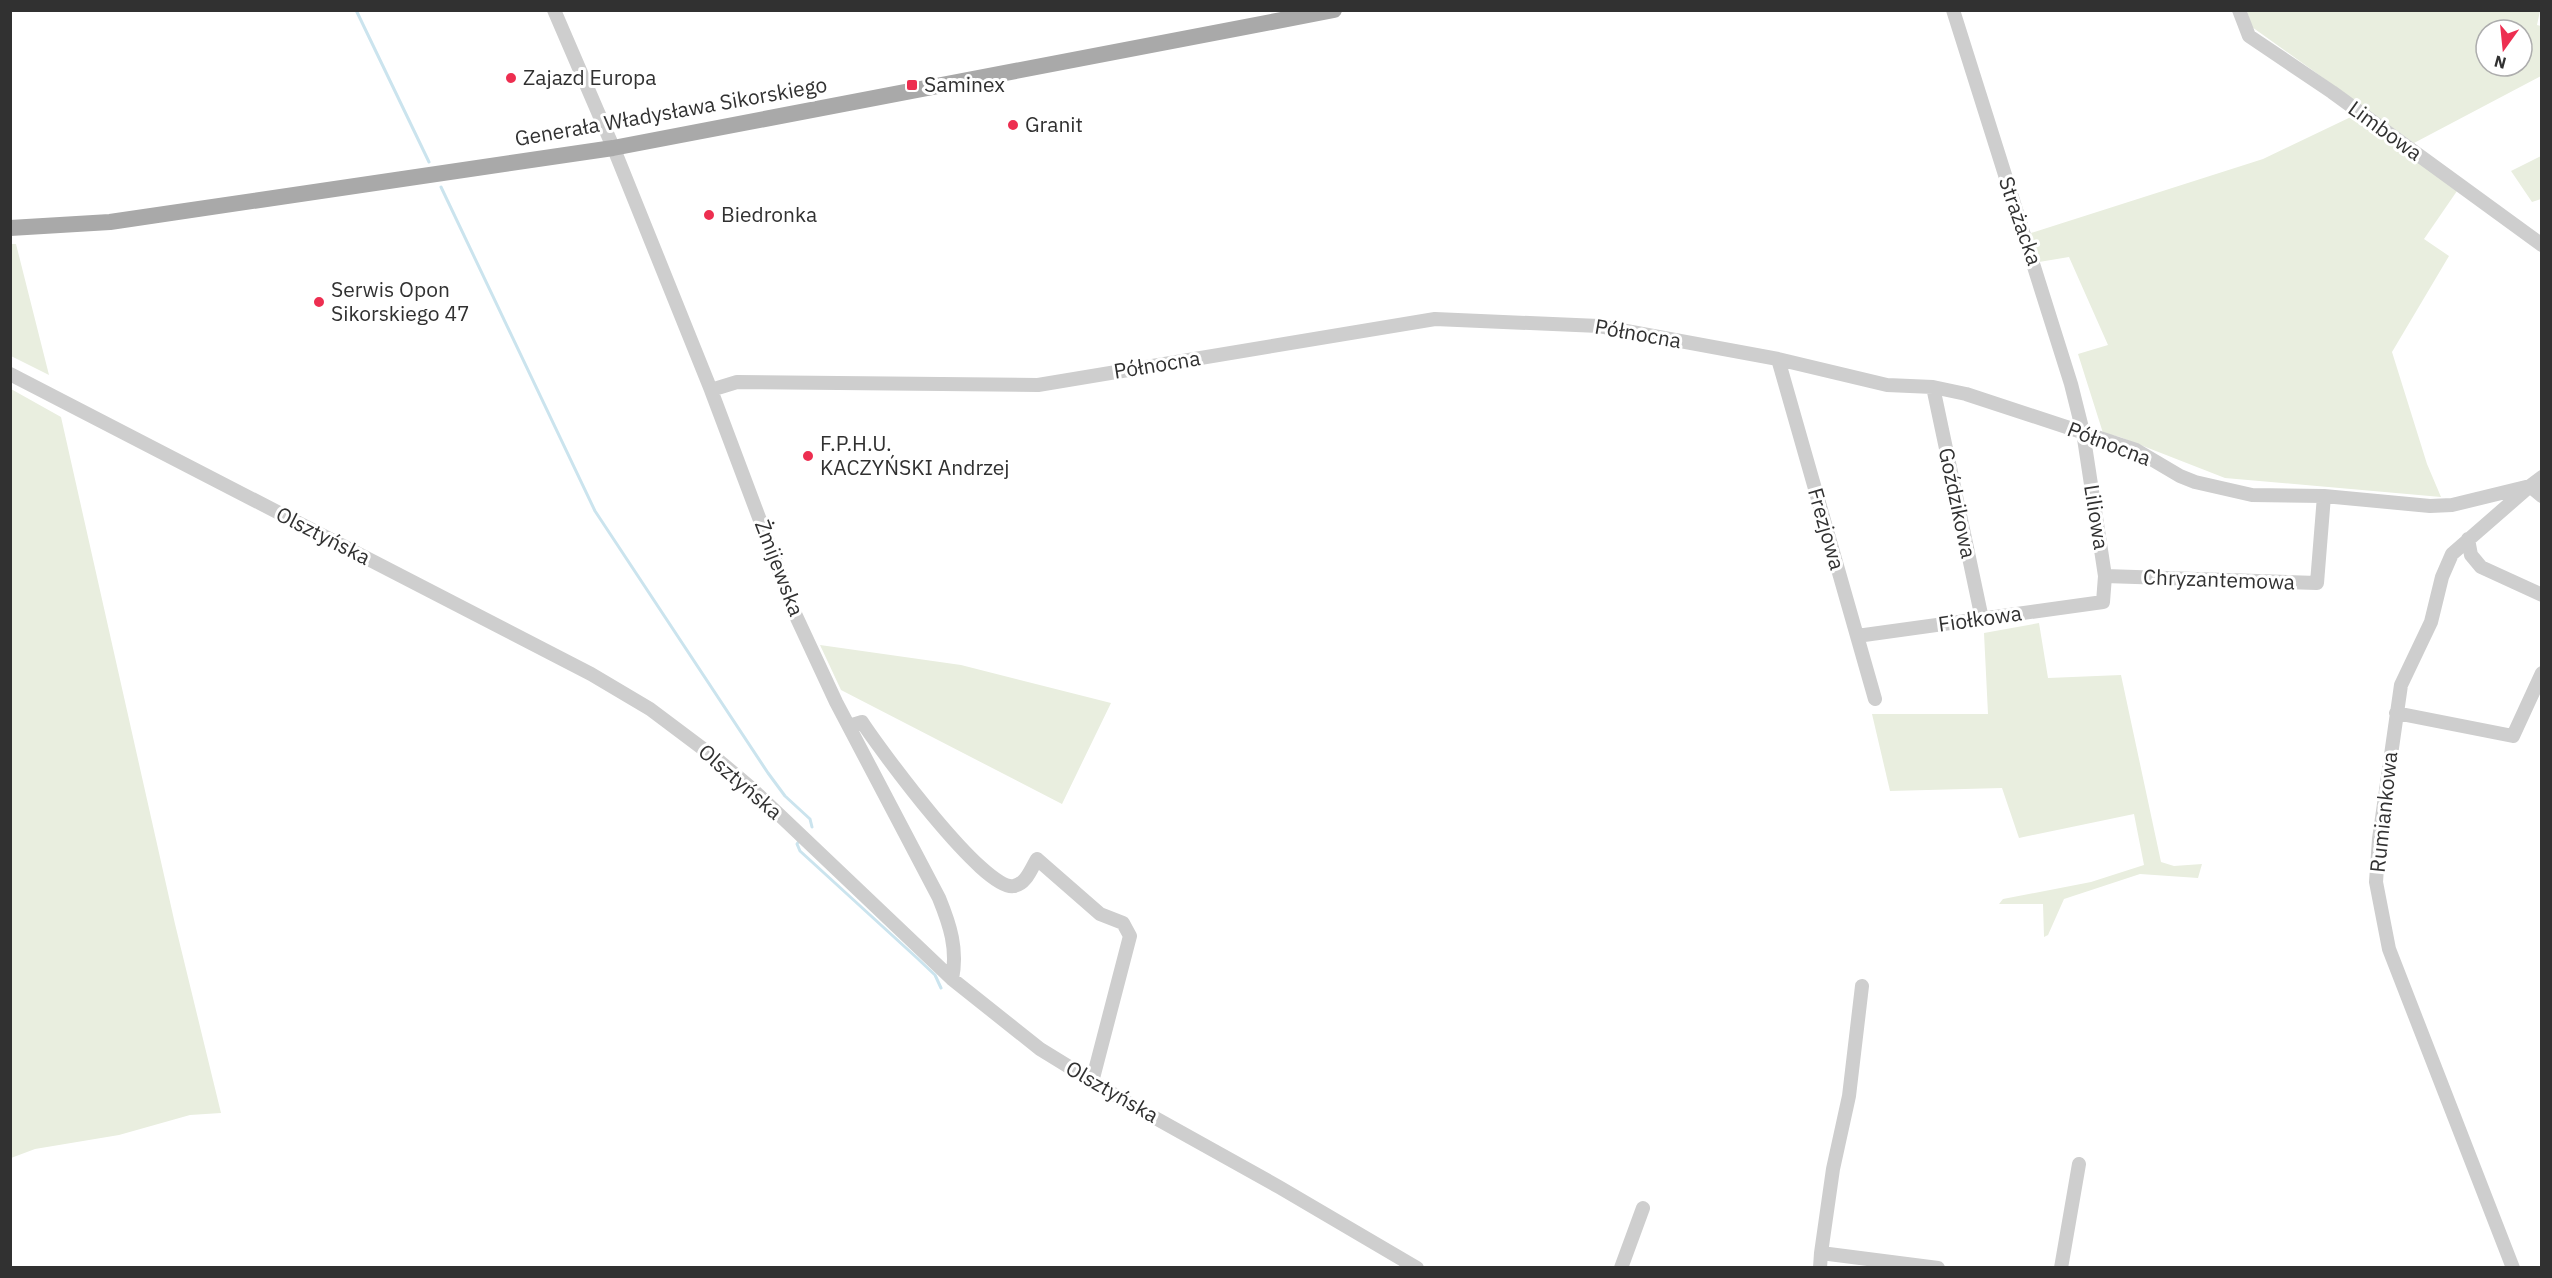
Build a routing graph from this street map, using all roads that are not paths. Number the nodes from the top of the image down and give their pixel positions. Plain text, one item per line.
1 (554, 10) edge
2 (1334, 10) edge
3 (1953, 10) edge
4 (2239, 10) edge
5 (613, 148) junction
6 (10, 228) edge
7 (2541, 245) edge
8 (1778, 359) junction
9 (10, 374) edge
10 (1932, 387) junction
11 (711, 390) junction
12 (2083, 432) junction
13 (2541, 477) edge
14 (2530, 486) junction
15 (2324, 496) junction
16 (2541, 496) edge
17 (2468, 539) junction
18 (2105, 576) junction
19 (2541, 595) edge
20 (2103, 602) joint
21 (1982, 619) junction
22 (1857, 636) junction
23 (2541, 673) edge
24 (1875, 699) dead end
25 (2396, 713) junction
26 (849, 726) junction
27 (952, 979) junction
28 (1862, 986) dead end
29 (1092, 1082) junction
30 (2079, 1164) dead end
31 (1643, 1208) dead end
32 (1820, 1260) edge
33 (1417, 1268) edge
34 (1621, 1268) edge
35 (1938, 1268) edge
36 (2061, 1268) edge
37 (2513, 1268) edge

1 - 5 street, Żmijewska
2 - 5 main road, Generała Władysława Sikorskiego
3 - 12 street, Strażacka
4 - 7 street, Limbowa
5 - 6 main road, Generała Władysława Sikorskiego
5 - 11 street, Żmijewska
8 - 10 street, Północna
8 - 11 street, Północna
8 - 22 street, Frezjowa
9 - 27 street, Olsztyńska
10 - 12 street, Północna
10 - 21 street, Goździkowa
11 - 26 street, Żmijewska
12 - 15 street, Północna
12 - 18 street, Liliowa
13 - 14 street, Północna
14 - 15 street, Północna
14 - 16 street
14 - 17 street, Rumiankowa
15 - 18 street, Chryzantemowa
17 - 19 street
17 - 25 street, Rumiankowa
18 - 20 street, Liliowa
20 - 21 street, Fiołkowa
21 - 22 street, Fiołkowa
22 - 24 street, Frezjowa
23 - 25 street
25 - 37 street, Rumiankowa
26 - 27 street, Żmijewska
26 - 29 street
27 - 29 street, Olsztyńska
28 - 32 street
29 - 33 street, Olsztyńska
30 - 36 street
31 - 34 street
32 - 35 street

